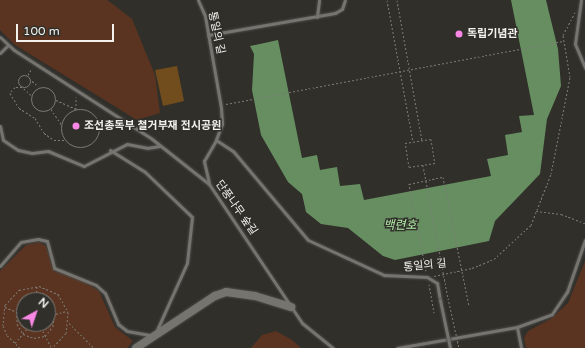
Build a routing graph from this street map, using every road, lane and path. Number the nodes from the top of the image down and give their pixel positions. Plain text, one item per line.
1 (198, 0) edge
2 (319, 0) edge
3 (346, 0) edge
4 (387, 0) edge
5 (397, 0) edge
6 (581, 0) edge
7 (578, 11) junction
8 (317, 17) junction
9 (208, 35) junction
10 (0, 36) edge
11 (563, 41) junction
12 (8, 45) junction
13 (0, 54) edge
14 (35, 62) junction
15 (585, 68) edge
16 (410, 69) junction
17 (400, 71) junction
18 (28, 75) junction
19 (31, 81) junction
20 (22, 87) junction
21 (39, 87) junction
22 (75, 88) junction
23 (31, 95) junction
24 (55, 100) junction
25 (220, 105) junction
26 (50, 109) junction
27 (76, 109) junction
28 (61, 124) junction
29 (131, 125) junction
30 (0, 126) edge
31 (99, 130) junction
32 (64, 140) junction
33 (216, 140) junction
34 (422, 140) junction
35 (412, 142) junction
36 (160, 146) junction
37 (110, 150) junction
38 (423, 165) junction
39 (426, 180) junction
40 (209, 184) junction
41 (536, 211) junction
42 (585, 223) edge
43 (585, 240) edge
44 (424, 256) dead end
45 (0, 266) edge
46 (462, 270) junction
47 (444, 274) junction
48 (427, 276) junction
49 (37, 286) junction
50 (37, 292) edge
51 (432, 302) dead end
52 (469, 306) dead end
53 (4, 307) junction
54 (291, 307) junction
55 (68, 311) junction
56 (16, 312) edge
57 (434, 313) dead end
58 (56, 314) edge
59 (69, 323) junction
60 (517, 327) junction
61 (42, 332) edge
62 (48, 332) edge
63 (23, 334) joint
64 (154, 334) junction
65 (45, 336) junction
66 (14, 344) junction
67 (418, 346) edge
68 (20, 348) edge
69 (52, 348) edge
70 (94, 348) edge
71 (136, 348) edge
72 (333, 348) edge
73 (397, 348) edge
74 (450, 348) edge
75 (459, 348) edge
76 (521, 348) edge

1 - 9 lane, 통일의 길
2 - 8 lane
3 - 8 lane
4 - 17 path
5 - 16 path
6 - 7 lane
7 - 11 path, 통일의 길
7 - 15 lane
8 - 9 lane
9 - 25 lane, 통일의 길
10 - 12 lane, 단풍나무 숲길
11 - 16 path
11 - 41 path, 통일의 길
12 - 13 lane
12 - 14 lane, 단풍나무 숲길
14 - 18 path
14 - 22 lane, 단풍나무 숲길
16 - 17 path
16 - 34 path
17 - 25 path
17 - 35 path
18 - 19 path
18 - 20 path
19 - 20 path
19 - 21 path
20 - 23 path
20 - 32 path
21 - 23 path
21 - 24 path
22 - 27 path
22 - 29 lane, 단풍나무 숲길
23 - 26 path
24 - 26 path
24 - 27 path
25 - 33 lane, 통일의 길
26 - 28 path
27 - 28 path
27 - 31 path
28 - 32 path
29 - 31 path
29 - 36 lane, 단풍나무 숲길
30 - 37 lane
31 - 32 path
33 - 40 lane
33 - 48 lane, 통일의 길
34 - 35 path
34 - 38 path
35 - 38 path
36 - 37 lane
36 - 40 lane, 단풍나무 숲길
37 - 64 lane
38 - 39 path
39 - 44 path
39 - 46 path
39 - 47 path
40 - 54 lane, 단풍나무 숲길
41 - 42 path
41 - 46 path, 통일의 길
43 - 60 lane
45 - 64 lane
46 - 47 path, 통일의 길
46 - 52 path
47 - 48 path, 통일의 길
47 - 75 path, bridge
48 - 74 lane, bridge
49 - 50 path
49 - 53 path
49 - 55 path
51 - 57 path
53 - 56 path
53 - 66 path
54 - 64 street
54 - 72 lane, 단풍나무 숲길
55 - 58 path
55 - 59 path
59 - 69 path
59 - 70 path
60 - 67 lane
60 - 76 lane
61 - 65 path
62 - 65 path
63 - 65 path
63 - 66 path
64 - 71 street
65 - 69 path
66 - 68 path
67 - 73 lane

